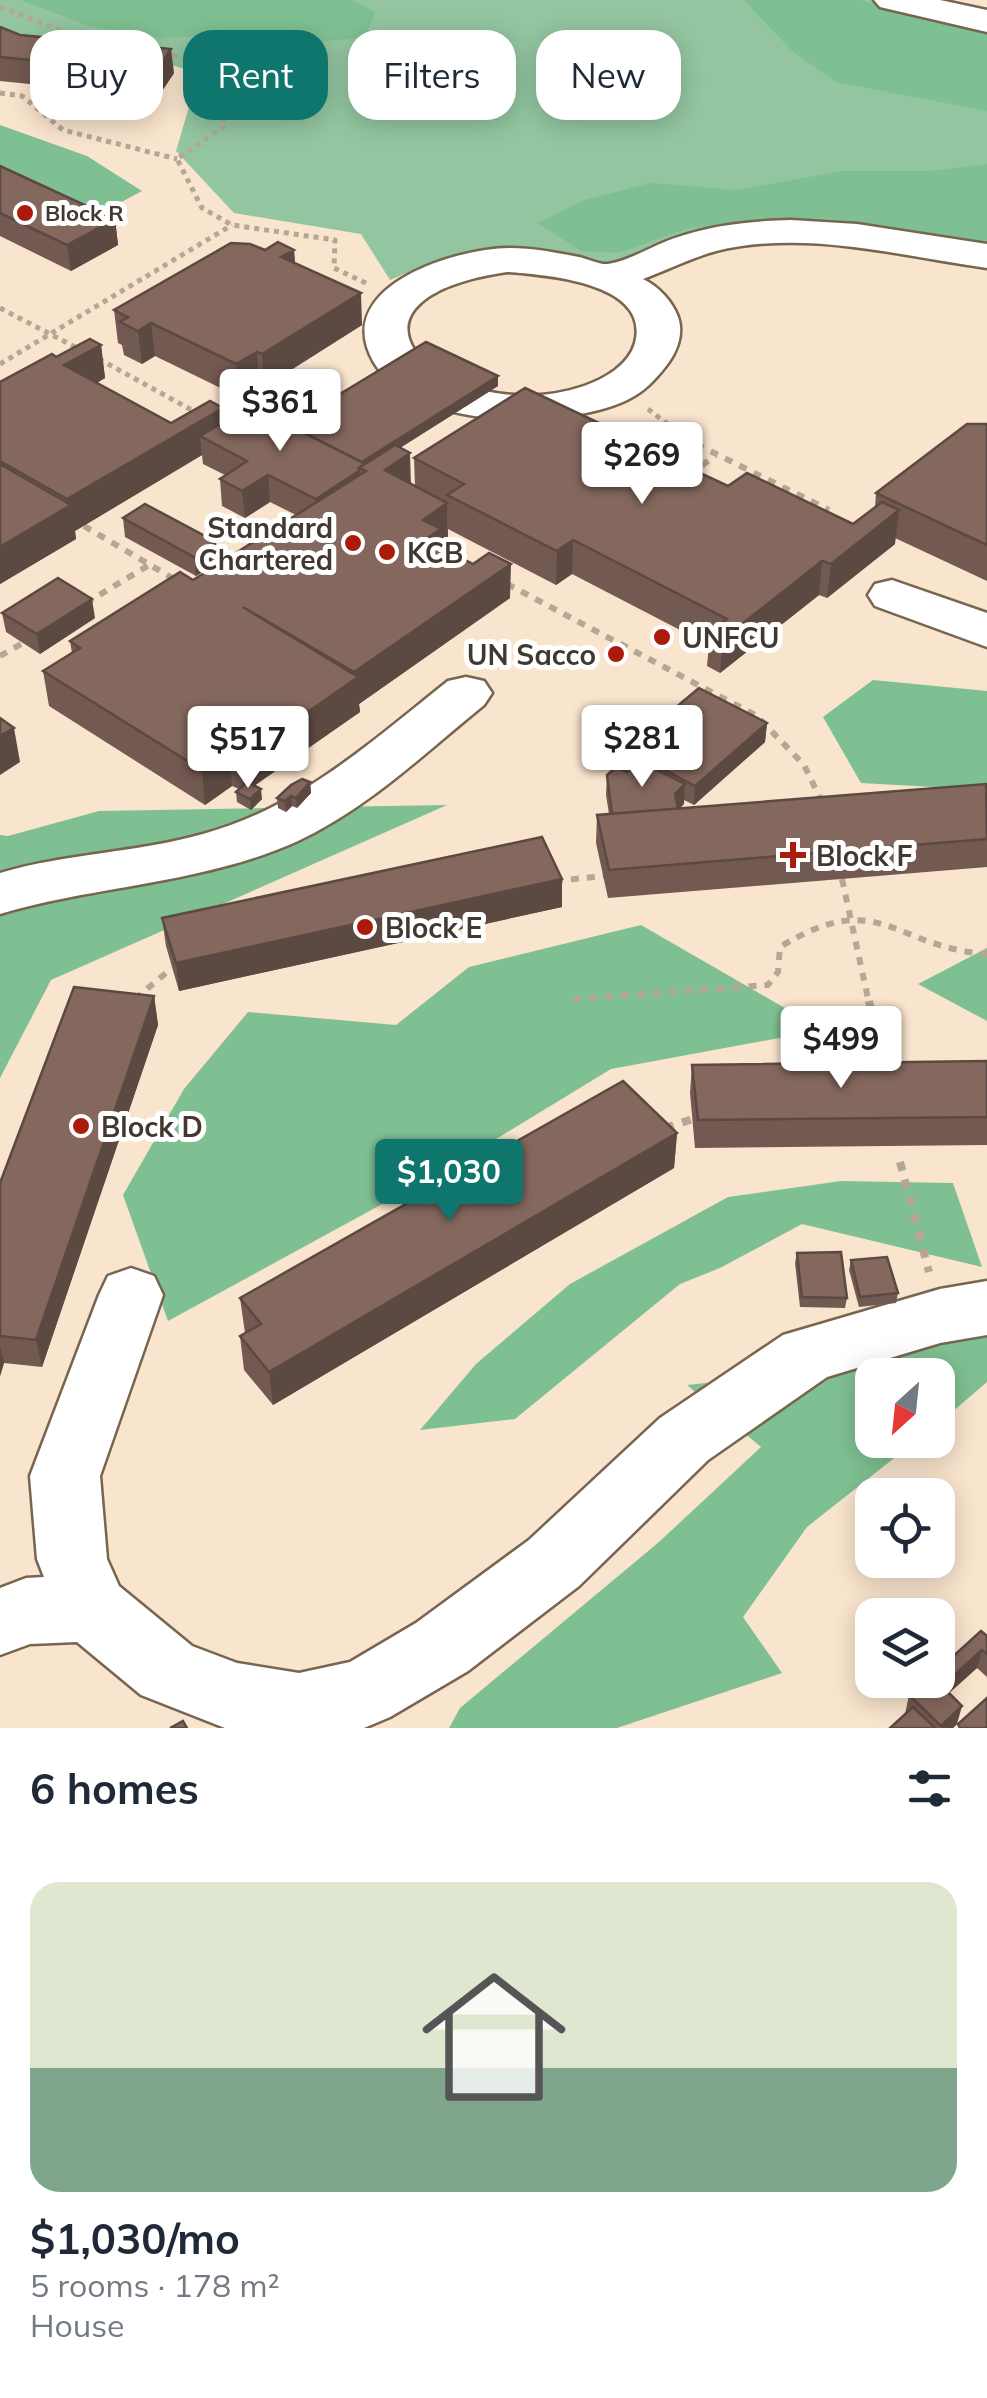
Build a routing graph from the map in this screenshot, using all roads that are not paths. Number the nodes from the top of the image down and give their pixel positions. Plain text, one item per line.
1 (892, 0) edge
2 (987, 21) edge
3 (987, 256) edge
4 (610, 277) junction
5 (892, 594) dead end
6 (987, 631) edge
7 (466, 694) dead end
8 (0, 894) edge
9 (131, 1294) dead end
10 (964, 1312) edge
11 (92, 1608) junction
12 (0, 1622) edge
13 (301, 1718) edge

1 - 2 lane
3 - 4 lane
4 - 4 lane
5 - 6 lane
7 - 8 lane
9 - 11 lane
10 - 13 lane
11 - 12 lane
11 - 13 lane

